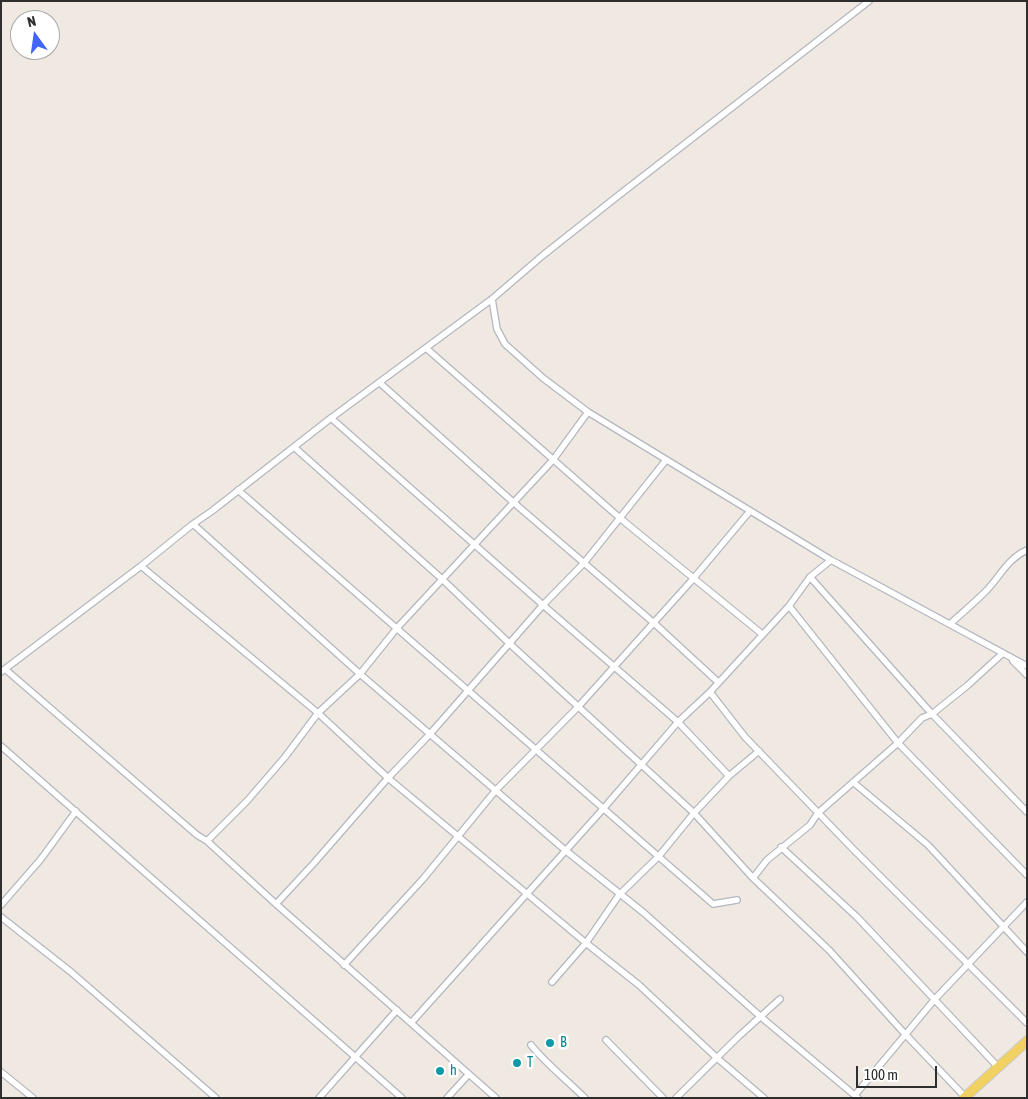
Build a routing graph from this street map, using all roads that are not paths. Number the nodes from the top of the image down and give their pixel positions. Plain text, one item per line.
1 (869, 1) edge
2 (492, 299) junction
3 (426, 348) junction
4 (380, 383) junction
5 (588, 412) junction
6 (331, 418) junction
7 (294, 447) junction
8 (553, 460) junction
9 (666, 460) junction
10 (238, 490) junction
11 (513, 502) junction
12 (750, 511) junction
13 (620, 519) junction
14 (193, 524) junction
15 (475, 544) junction
16 (1027, 550) edge
17 (832, 560) junction
18 (584, 563) junction
19 (141, 566) junction
20 (810, 578) junction
21 (442, 579) junction
22 (693, 579) junction
23 (543, 605) junction
24 (789, 606) junction
25 (654, 623) junction
26 (950, 624) junction
27 (396, 628) junction
28 (762, 634) junction
29 (510, 644) junction
30 (1006, 654) junction
31 (1027, 666) edge
32 (614, 667) junction
33 (3, 671) edge
34 (360, 674) junction
35 (1027, 675) edge
36 (718, 682) junction
37 (468, 690) junction
38 (710, 692) junction
39 (578, 707) junction
40 (318, 714) junction
41 (932, 714) junction
42 (678, 722) junction
43 (430, 734) junction
44 (898, 743) junction
45 (1, 746) edge
46 (535, 749) junction
47 (759, 751) junction
48 (643, 764) junction
49 (729, 776) junction
50 (388, 778) junction
51 (853, 782) junction
52 (496, 790) junction
53 (603, 809) junction
54 (76, 811) junction
55 (694, 812) junction
56 (1027, 812) edge
57 (818, 813) junction
58 (459, 836) junction
59 (208, 841) junction
60 (782, 847) junction
61 (565, 850) junction
62 (658, 856) junction
63 (1027, 875) edge
64 (753, 878) junction
65 (528, 893) junction
66 (619, 895) junction
67 (737, 900) dead end
68 (1027, 902) edge
69 (276, 904) junction
70 (1, 906) edge
71 (1, 917) edge
72 (1004, 926) junction
73 (586, 943) junction
74 (1027, 952) edge
75 (968, 964) junction
76 (344, 965) junction
77 (552, 982) dead end
78 (780, 999) dead end
79 (935, 999) junction
80 (397, 1010) junction
81 (760, 1017) junction
82 (410, 1022) junction
83 (1027, 1023) edge
84 (905, 1034) junction
85 (606, 1040) dead end
86 (1027, 1041) edge
87 (531, 1045) dead end
88 (354, 1057) junction
89 (717, 1058) junction
90 (998, 1067) junction
91 (1, 1072) edge
92 (468, 1074) junction
93 (856, 1096) edge
94 (965, 1097) edge
95 (33, 1098) edge
96 (216, 1098) edge
97 (318, 1098) edge
98 (402, 1098) edge
99 (447, 1098) edge
100 (496, 1098) edge
101 (585, 1098) edge
102 (663, 1098) edge
103 (676, 1098) edge
104 (764, 1098) edge

1 - 2 street
2 - 3 street
2 - 5 street
3 - 4 street
3 - 8 street
4 - 6 street
4 - 11 street
5 - 8 street
5 - 9 street
6 - 7 street
6 - 15 street
7 - 10 street
7 - 21 street
8 - 11 street
8 - 13 street
9 - 12 street
9 - 13 street
10 - 14 street
10 - 27 street
11 - 15 street
11 - 18 street
12 - 17 street
12 - 22 street
13 - 18 street
13 - 22 street
14 - 19 street
14 - 34 street
15 - 21 street
15 - 23 street
16 - 26 street
17 - 20 street
17 - 26 street
18 - 23 street
18 - 25 street
19 - 33 street
19 - 40 street
20 - 24 street
20 - 41 street
21 - 27 street
21 - 29 street
22 - 25 street
22 - 28 street
23 - 29 street
23 - 32 street
24 - 28 street
24 - 44 street
25 - 32 street
25 - 36 street
26 - 30 street
27 - 34 street
27 - 37 street
28 - 36 street
29 - 37 street
29 - 39 street
30 - 31 street
30 - 35 street
30 - 41 street
32 - 39 street
32 - 42 street
33 - 59 street
34 - 40 street
34 - 43 street
36 - 38 street
37 - 43 street
37 - 46 street
38 - 42 street
38 - 47 street
39 - 46 street
39 - 48 street
40 - 50 street
40 - 59 street
41 - 44 street
41 - 56 street
42 - 48 street
42 - 49 street
43 - 50 street
43 - 52 street
44 - 51 street
44 - 63 street
45 - 54 street
46 - 52 street
46 - 53 street
47 - 49 street
47 - 57 street
48 - 53 street
48 - 55 street
49 - 55 street
50 - 58 street
50 - 69 street
51 - 57 street
51 - 72 street
52 - 58 street
52 - 61 street
53 - 61 street
53 - 62 street
54 - 70 street
54 - 88 street
55 - 62 street
55 - 64 street
57 - 60 street
57 - 75 street
58 - 65 street
58 - 76 street
59 - 69 street
60 - 64 street
60 - 79 street
61 - 65 street
61 - 66 street
62 - 66 street
62 - 67 street
64 - 84 street
65 - 73 street
65 - 82 street
66 - 73 street
66 - 81 street
68 - 72 street
69 - 76 street
71 - 96 street
72 - 74 street
72 - 75 street
73 - 77 street
73 - 89 street
75 - 79 street
75 - 83 street
76 - 80 street
78 - 81 street
79 - 84 street
79 - 90 street
80 - 82 street
80 - 88 street
81 - 89 street
81 - 93 street
82 - 92 street
84 - 93 street
84 - 94 street
85 - 102 street
86 - 90 main road
87 - 101 street
88 - 97 street
88 - 98 street
89 - 103 street
89 - 104 street
90 - 94 main road
91 - 95 street
92 - 99 street
92 - 100 street

